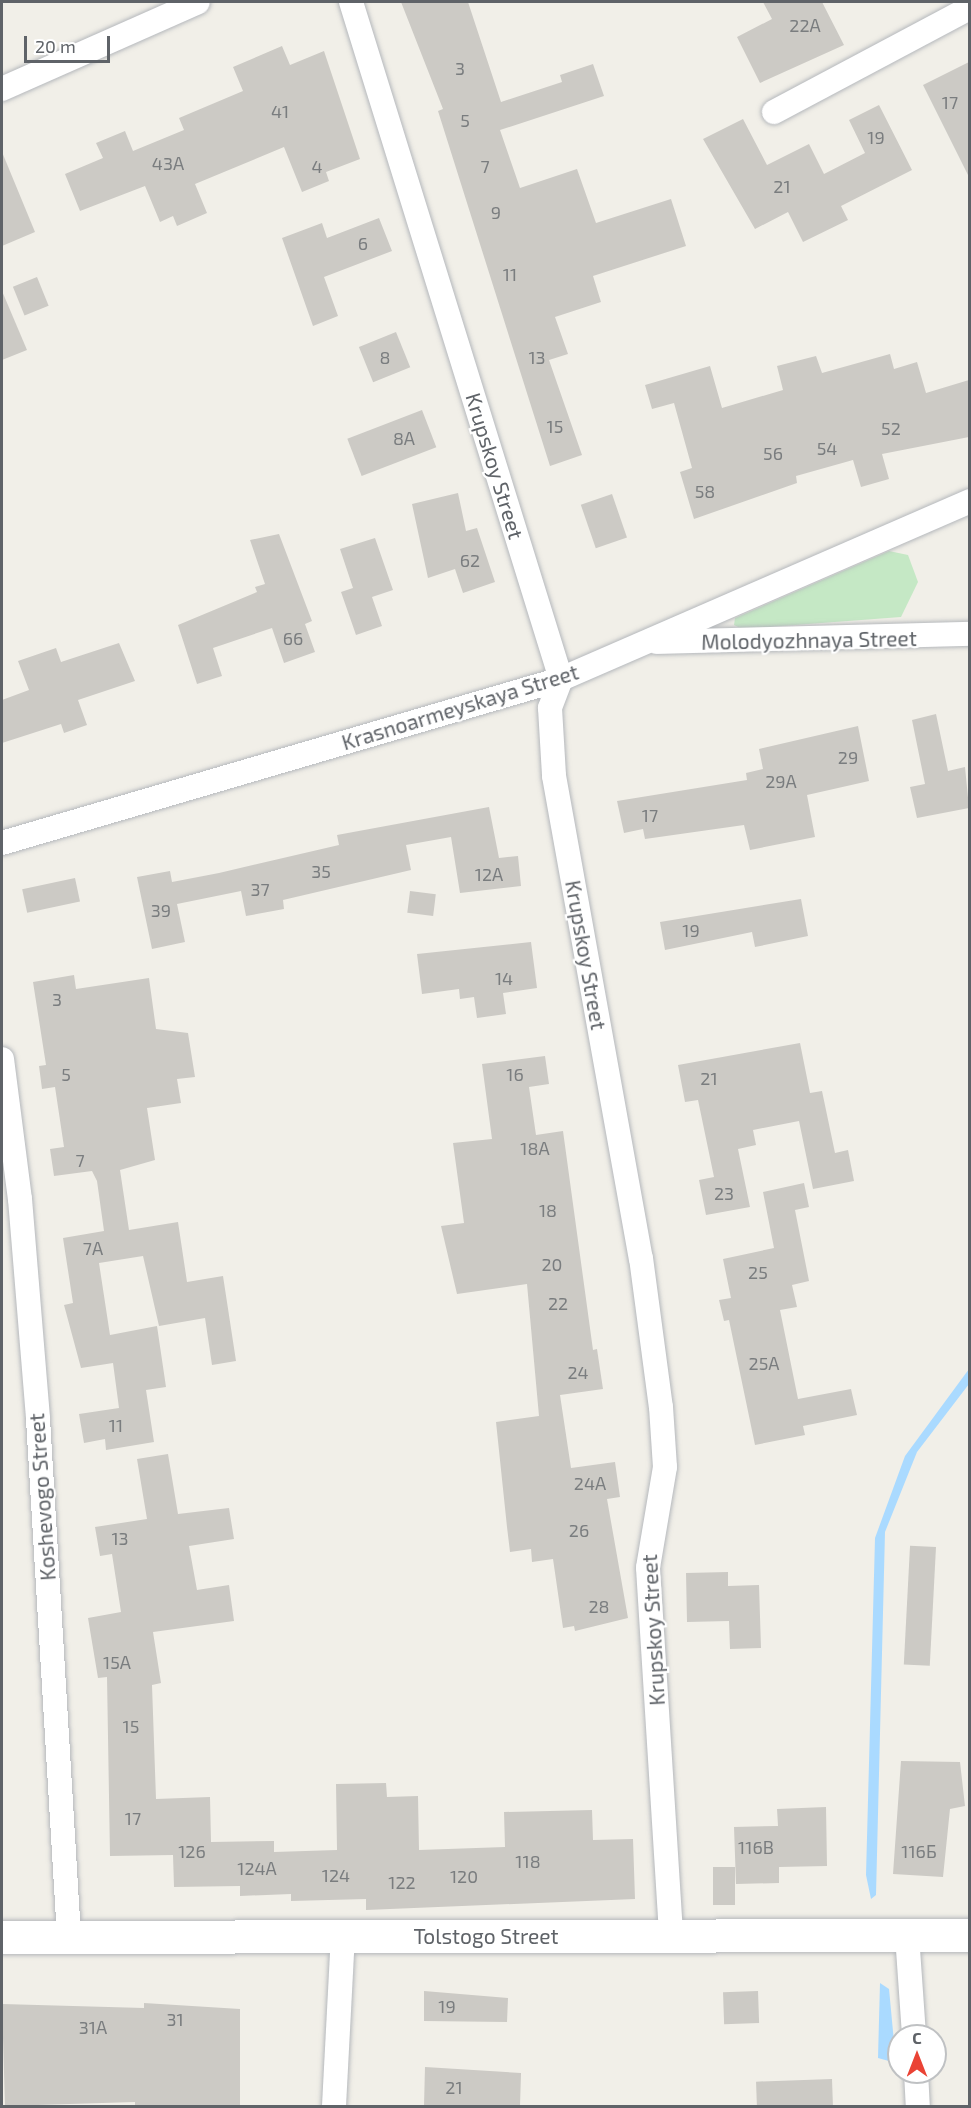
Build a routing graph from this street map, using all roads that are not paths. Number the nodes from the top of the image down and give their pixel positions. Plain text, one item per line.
1 (198, 2) edge
2 (351, 2) edge
3 (969, 8) edge
4 (2, 89) edge
5 (774, 112) dead end
6 (969, 501) edge
7 (969, 634) edge
8 (648, 642) junction
9 (561, 679) junction
10 (2, 843) edge
11 (2, 1059) edge
12 (907, 1935) junction
13 (969, 1935) edge
14 (2, 1936) edge
15 (69, 1936) junction
16 (343, 1936) junction
17 (671, 1936) junction
18 (913, 2024) edge
19 (917, 2084) edge
20 (334, 2106) edge
21 (918, 2106) edge

1 - 4 street
2 - 9 street, Krupskoy Street
3 - 5 street
6 - 8 street, Krasnoarmeyskaya Street
7 - 8 street, Molodyozhnaya Street
8 - 9 street, Krasnoarmeyskaya Street
9 - 10 street, Krasnoarmeyskaya Street
9 - 17 street, Krupskoy Street
11 - 15 street, Koshevogo Street
12 - 13 main road, Tolstogo Street
12 - 17 main road, Tolstogo Street
12 - 18 street
14 - 15 main road, Tolstogo Street
15 - 16 main road, Tolstogo Street
16 - 17 main road, Tolstogo Street
16 - 20 street
19 - 21 street

